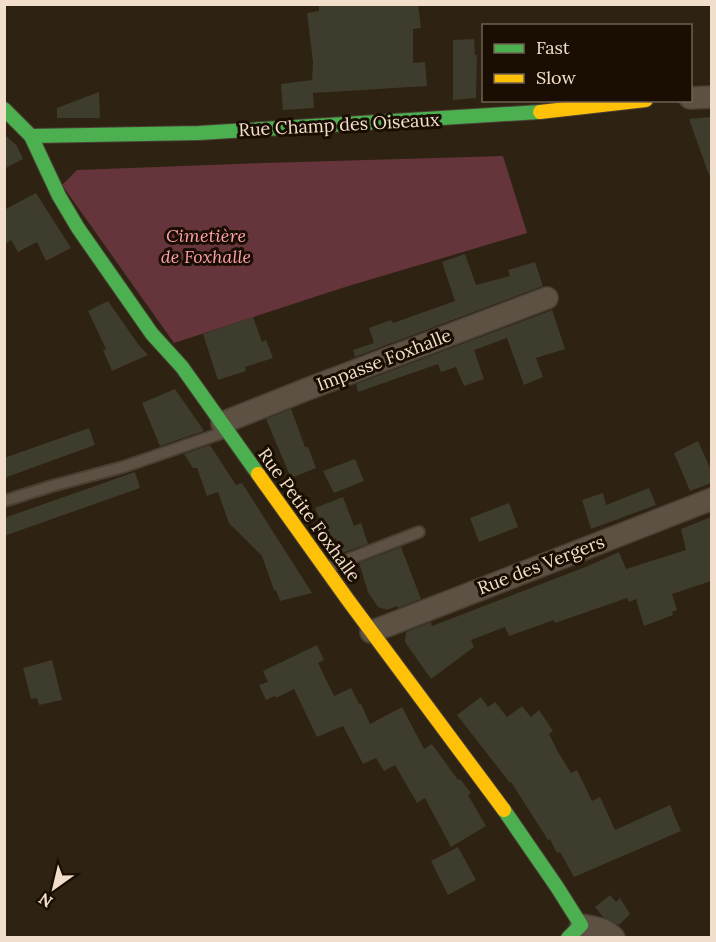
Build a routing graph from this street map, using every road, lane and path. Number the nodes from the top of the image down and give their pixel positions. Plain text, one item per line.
1 (711, 97) edge
2 (692, 98) edge
3 (628, 102) edge
4 (4, 109) edge
5 (16, 121) junction
6 (4, 130) edge
7 (31, 136) junction
8 (547, 297) dead end
9 (225, 427) junction
10 (711, 499) edge
11 (4, 501) edge
12 (419, 532) dead end
13 (326, 568) junction
14 (371, 632) junction
15 (574, 932) edge
16 (614, 938) edge

1 - 2 street
3 - 7 street, Rue Champ des Oiseaux
4 - 5 street, Rue Petite Foxhalle
5 - 6 lane
5 - 7 street, Rue Petite Foxhalle
7 - 9 street, Rue Petite Foxhalle
8 - 9 street, Impasse Foxhalle
9 - 11 lane
9 - 13 street, Rue Petite Foxhalle
10 - 14 street, Rue des Vergers
12 - 13 lane
13 - 14 street, Rue Petite Foxhalle
14 - 15 street, Rue Petite Foxhalle
15 - 16 street

